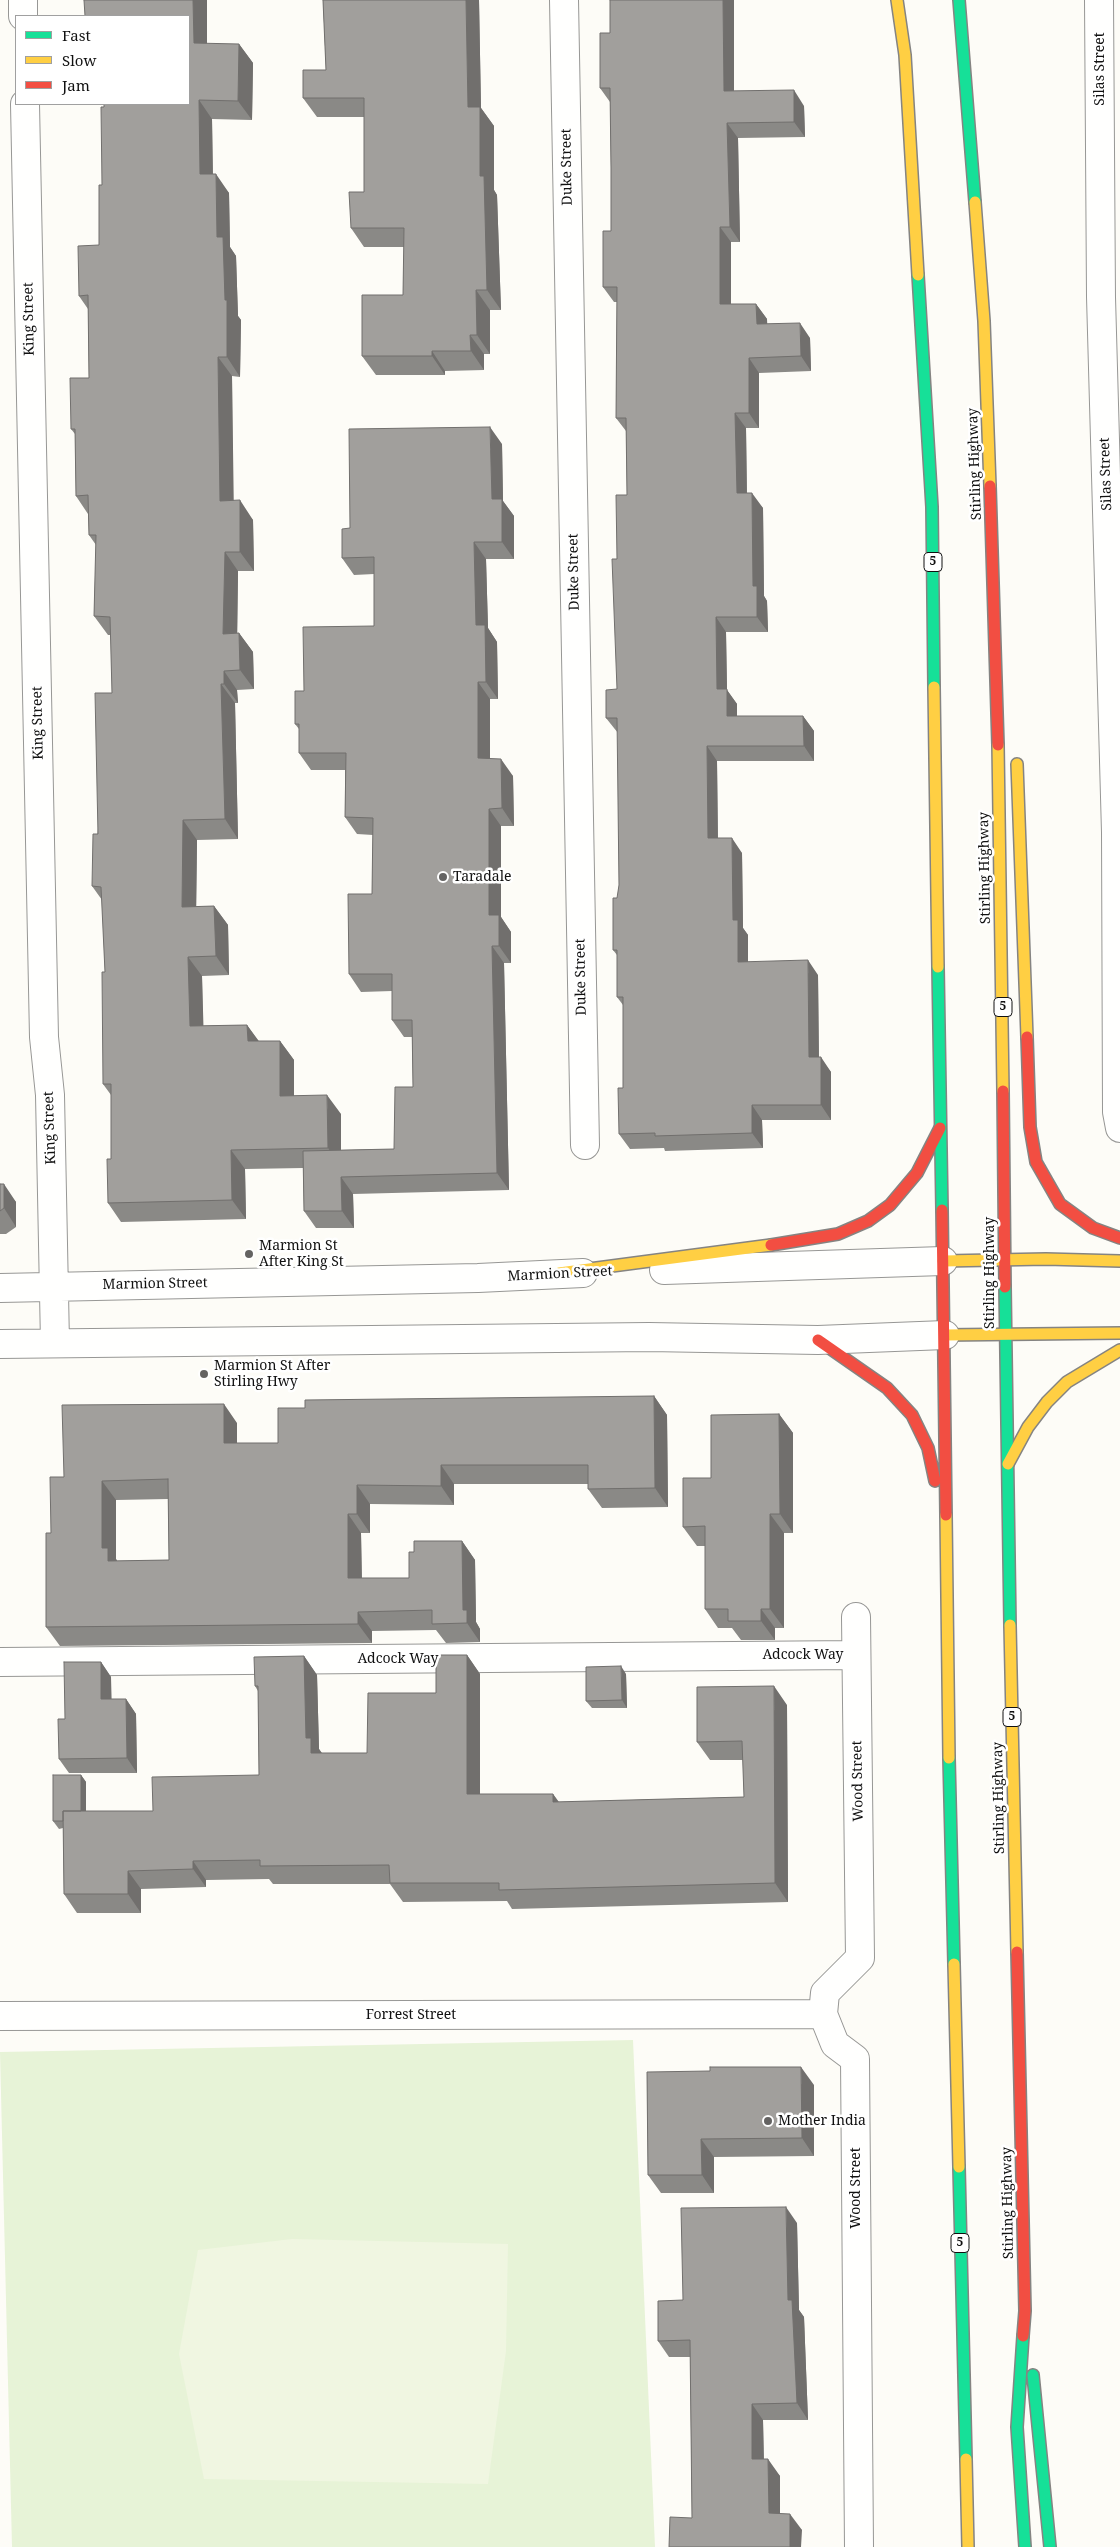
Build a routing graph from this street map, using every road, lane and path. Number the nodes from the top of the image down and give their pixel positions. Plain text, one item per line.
1 (23, 0) edge
2 (564, 0) edge
3 (898, 0) edge
4 (959, 0) edge
5 (1099, 0) edge
6 (23, 15) edge
7 (25, 105) edge
8 (1111, 297) edge
9 (997, 655) junction
10 (1009, 698) dead end
11 (1017, 753) dead end
12 (1118, 832) edge
13 (941, 1125) junction
14 (1120, 1128) edge
15 (584, 1145) dead end
16 (1120, 1238) edge
17 (1005, 1260) junction
18 (943, 1261) junction
19 (1120, 1261) edge
20 (559, 1273) junction
21 (54, 1286) junction
22 (0, 1288) edge
23 (1120, 1333) edge
24 (945, 1334) junction
25 (1006, 1334) junction
26 (818, 1340) junction
27 (55, 1343) junction
28 (0, 1344) edge
29 (1120, 1350) edge
30 (1006, 1467) junction
31 (946, 1526) junction
32 (856, 1617) dead end
33 (856, 1655) junction
34 (0, 1662) edge
35 (822, 2014) junction
36 (0, 2016) edge
37 (1025, 2311) junction
38 (859, 2547) edge
39 (968, 2547) edge
40 (1024, 2547) edge
41 (1050, 2547) edge

1 - 6 street
2 - 15 street, Duke Street
3 - 13 main road, 5
4 - 9 main road, Stirling Highway / 5
5 - 8 street, Silas Street
7 - 21 street, King Street
8 - 12 street, Silas Street
9 - 10 main road
9 - 17 main road, Stirling Highway / 5
11 - 16 main road
12 - 14 street, Silas Street
13 - 18 main road, 5
13 - 20 main road
17 - 18 main road, Marmion Street
17 - 19 main road, Marmion Street
17 - 25 main road, Stirling Highway / 5
18 - 20 street, Marmion Street
18 - 24 main road, 5
20 - 21 street, Marmion Street
21 - 22 street, Marmion Street
21 - 27 street, King Street
23 - 25 main road
24 - 25 main road
24 - 26 street
24 - 31 main road, 5
25 - 30 main road, Stirling Highway / 5
26 - 27 street
26 - 31 main road
27 - 28 street
29 - 30 main road
30 - 37 main road, Stirling Highway / 5
31 - 39 main road, 5
32 - 33 street, Wood Street
33 - 34 street, Adcock Way
33 - 35 street, Wood Street
35 - 36 street, Forrest Street
35 - 38 street, Wood Street
37 - 40 main road, Stirling Highway / 5
37 - 41 main road

